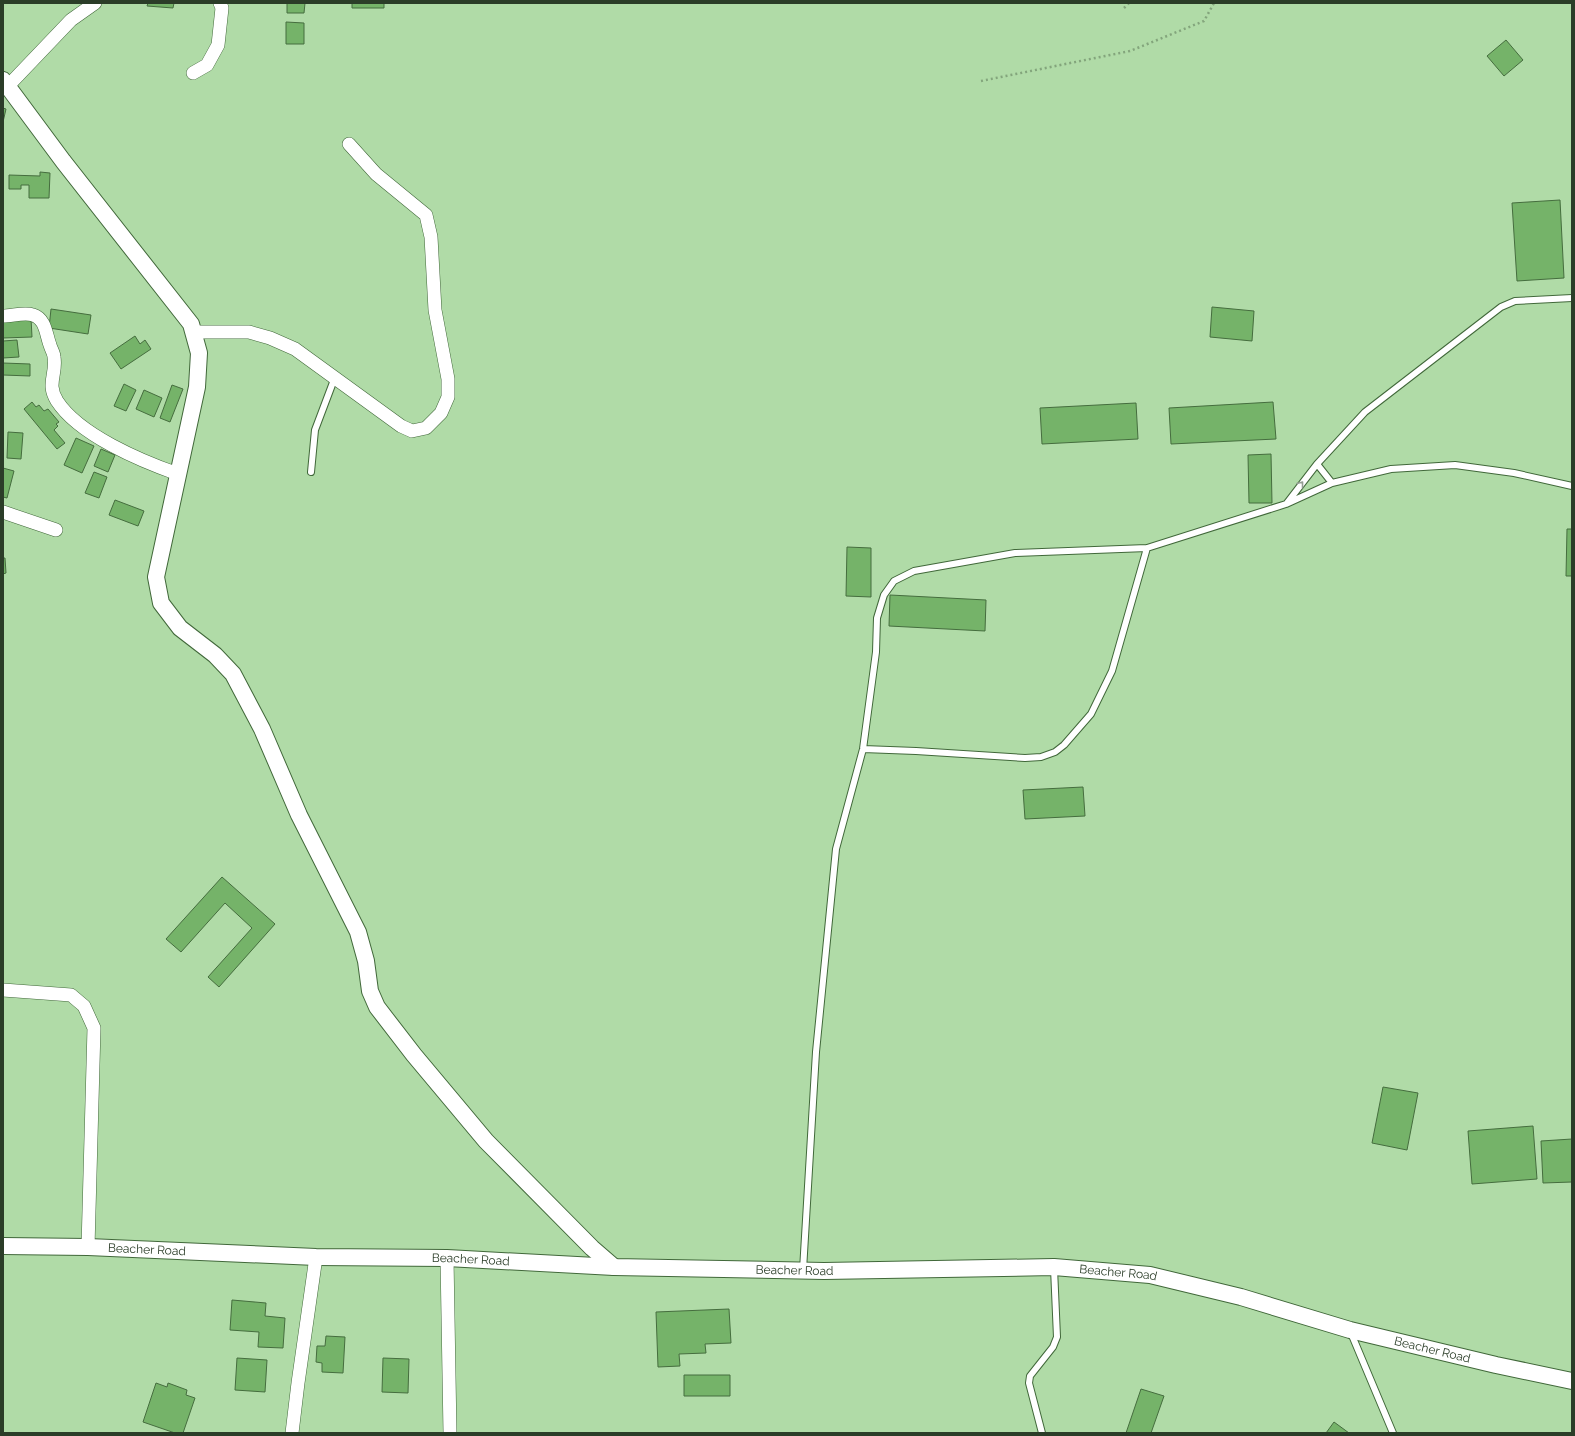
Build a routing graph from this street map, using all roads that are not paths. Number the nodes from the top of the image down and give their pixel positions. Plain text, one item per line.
1 (95, 3) edge
2 (220, 3) edge
3 (193, 73) dead end
4 (6, 83) edge
5 (348, 144) dead end
6 (1572, 298) edge
7 (3, 316) edge
8 (194, 332) junction
9 (335, 377) junction
10 (1317, 464) junction
11 (311, 472) dead end
12 (178, 474) junction
13 (1332, 483) junction
14 (1572, 486) edge
15 (1286, 504) junction
16 (3, 512) edge
17 (56, 530) dead end
18 (1147, 548) junction
19 (862, 749) junction
20 (3, 990) edge
21 (3, 1246) edge
22 (88, 1247) junction
23 (316, 1257) junction
24 (447, 1258) junction
25 (614, 1267) junction
26 (1054, 1267) junction
27 (803, 1270) junction
28 (1350, 1330) junction
29 (1572, 1381) edge
30 (292, 1433) edge
31 (450, 1433) edge
32 (1042, 1433) edge
33 (1393, 1433) edge

1 - 4 street
2 - 3 street
4 - 8 street
5 - 9 street
6 - 10 lane
7 - 12 street
8 - 9 street
8 - 12 street
9 - 11 lane
10 - 13 lane
15 -> 10 lane
12 - 25 street
13 - 14 lane
13 - 15 lane
15 - 18 lane
16 - 17 street
18 - 19 lane
18 - 19 lane
19 - 27 lane
20 - 22 street
21 - 22 street, Beacher Road
22 - 23 street, Beacher Road
23 - 24 street, Beacher Road
23 - 30 street
24 - 25 street, Beacher Road
24 - 31 street
25 - 27 street, Beacher Road
26 - 27 street, Beacher Road
26 - 28 street, Beacher Road
26 - 32 lane
28 - 29 street, Beacher Road
28 - 33 lane

